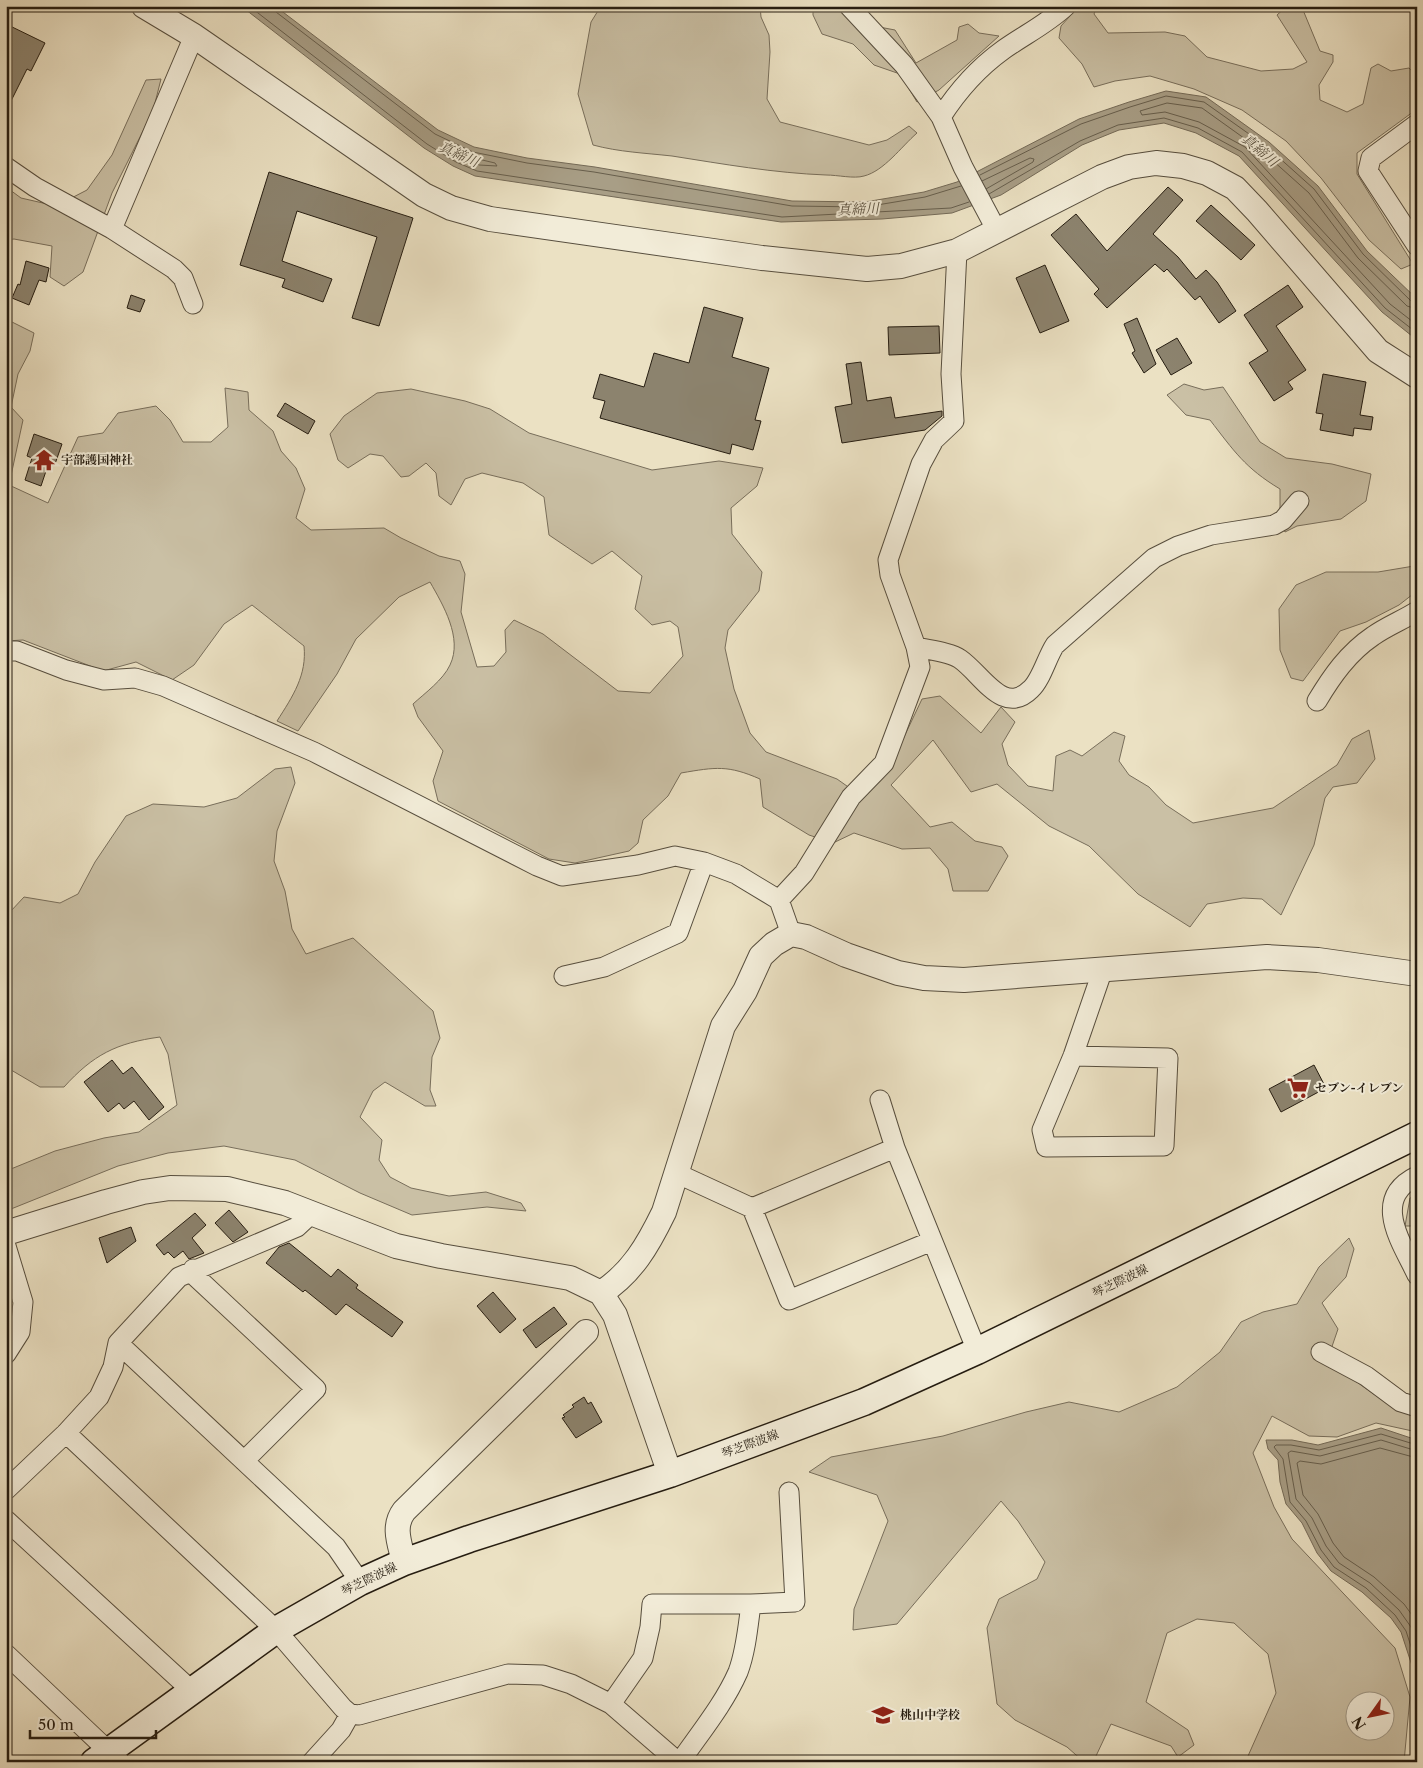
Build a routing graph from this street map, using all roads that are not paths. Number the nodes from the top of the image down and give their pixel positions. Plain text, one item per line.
1 (144, 6) edge
2 (849, 6) edge
3 (1066, 6) edge
4 (194, 36) junction
5 (941, 118) junction
6 (1417, 124) edge
7 (6, 167) edge
8 (994, 226) junction
9 (112, 229) junction
10 (1417, 246) edge
11 (957, 251) junction
12 (193, 304) dead end
13 (1417, 376) edge
14 (1299, 501) dead end
15 (1417, 611) edge
16 (916, 647) junction
17 (6, 651) edge
18 (1317, 701) dead end
19 (704, 862) junction
20 (779, 900) junction
21 (791, 934) junction
22 (1103, 970) junction
23 (1417, 974) edge
24 (564, 976) dead end
25 (1073, 1056) junction
26 (880, 1100) dead end
27 (1417, 1135) edge
28 (895, 1148) junction
29 (676, 1173) junction
30 (1417, 1176) edge
31 (752, 1208) junction
32 (312, 1213) junction
33 (6, 1233) edge
34 (932, 1241) junction
35 (6, 1246) edge
36 (193, 1270) junction
37 (1417, 1275) edge
38 (601, 1293) junction
39 (586, 1332) dead end
40 (118, 1344) junction
41 (977, 1351) junction
42 (1321, 1352) dead end
43 (6, 1354) edge
44 (1417, 1406) edge
45 (66, 1433) junction
46 (244, 1461) junction
47 (670, 1474) junction
48 (6, 1490) edge
49 (789, 1492) dead end
50 (6, 1520) edge
51 (404, 1562) junction
52 (360, 1582) junction
53 (752, 1604) junction
54 (276, 1630) junction
55 (6, 1654) edge
56 (191, 1690) junction
57 (611, 1704) junction
58 (350, 1714) junction
59 (108, 1758) edge
60 (312, 1762) edge
61 (679, 1762) edge

1 - 4 street
2 - 5 street
3 - 5 street
4 - 9 street
4 - 11 street
5 - 8 street
6 - 10 street
7 - 9 street
8 - 11 street
8 - 13 street
9 - 12 street
11 - 16 street
14 - 16 street
15 - 18 street
16 - 20 street
17 - 19 street
19 - 20 street
19 - 24 street
20 - 21 street
21 - 22 street
21 - 29 street
22 - 23 street
22 - 25 street
25 - 25 street
26 - 28 street
27 - 41 main road, 琴芝際波線
28 - 31 street
28 - 34 street
29 - 31 street
29 - 38 street
30 - 37 street
31 - 34 street
32 - 33 street
32 - 36 street
32 - 38 street
34 - 41 street
35 - 43 street
36 - 40 street
36 - 46 street
38 - 47 street
39 - 51 street
40 - 45 street
40 - 46 street
41 - 47 main road, 琴芝際波線
42 - 44 street
45 - 48 street
45 - 54 street
46 - 52 street
47 - 51 main road, 琴芝際波線
49 - 53 street
50 - 56 street
51 - 52 main road, 琴芝際波線
52 - 54 main road, 琴芝際波線
53 - 57 street
53 - 61 street
54 - 56 main road, 琴芝際波線
54 - 58 street
55 - 59 street
56 - 59 main road, 琴芝際波線
57 - 58 street
57 - 61 street
58 - 60 street

